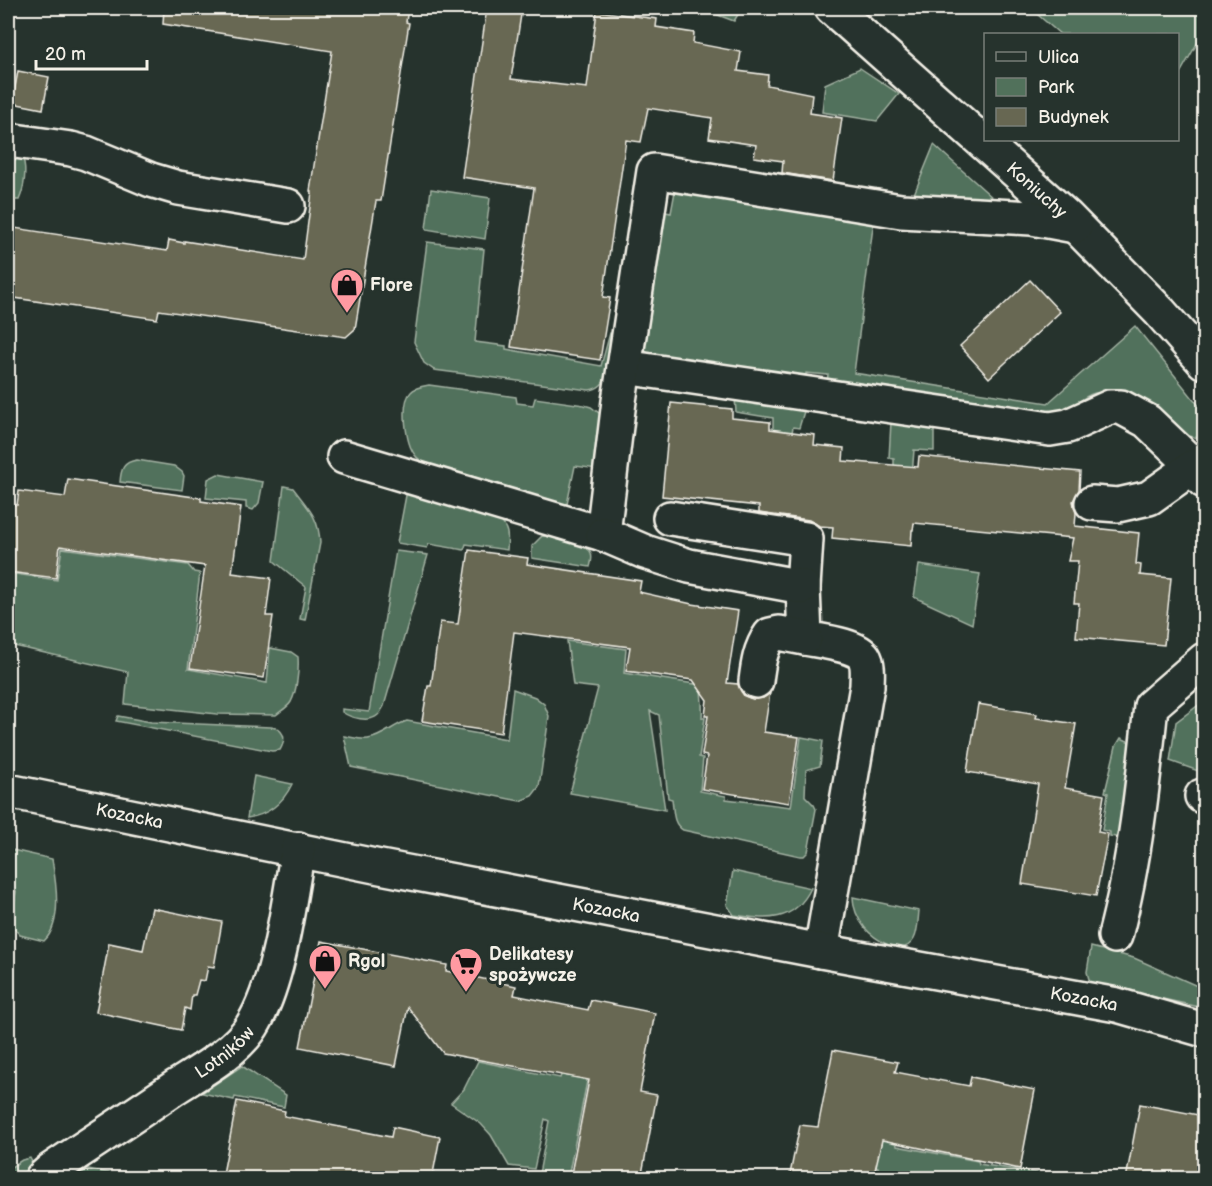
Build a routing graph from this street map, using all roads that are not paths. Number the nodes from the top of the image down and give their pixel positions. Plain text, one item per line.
1 (832, 8) edge
2 (8, 140) edge
3 (288, 206) dead end
4 (1075, 226) junction
5 (1204, 362) edge
6 (624, 367) junction
7 (344, 458) dead end
8 (1201, 469) edge
9 (1092, 503) dead end
10 (670, 518) dead end
11 (603, 534) junction
12 (803, 587) junction
13 (805, 638) junction
14 (1204, 660) edge
15 (756, 681) dead end
16 (8, 791) edge
17 (298, 849) junction
18 (1115, 936) dead end
19 (821, 951) junction
20 (1204, 1030) edge
21 (42, 1179) edge

1 - 4 street, Koniuchy
2 - 3 street
4 - 5 street, Koniuchy
4 - 6 street
6 - 8 street
6 - 11 street
7 - 11 street
8 - 9 street
10 - 12 street
11 - 12 street
12 - 13 street
13 - 15 street
13 - 19 street
14 - 18 street
16 - 17 street, Kozacka
17 - 19 street, Kozacka
17 - 21 street, Lotników
19 - 20 street, Kozacka

